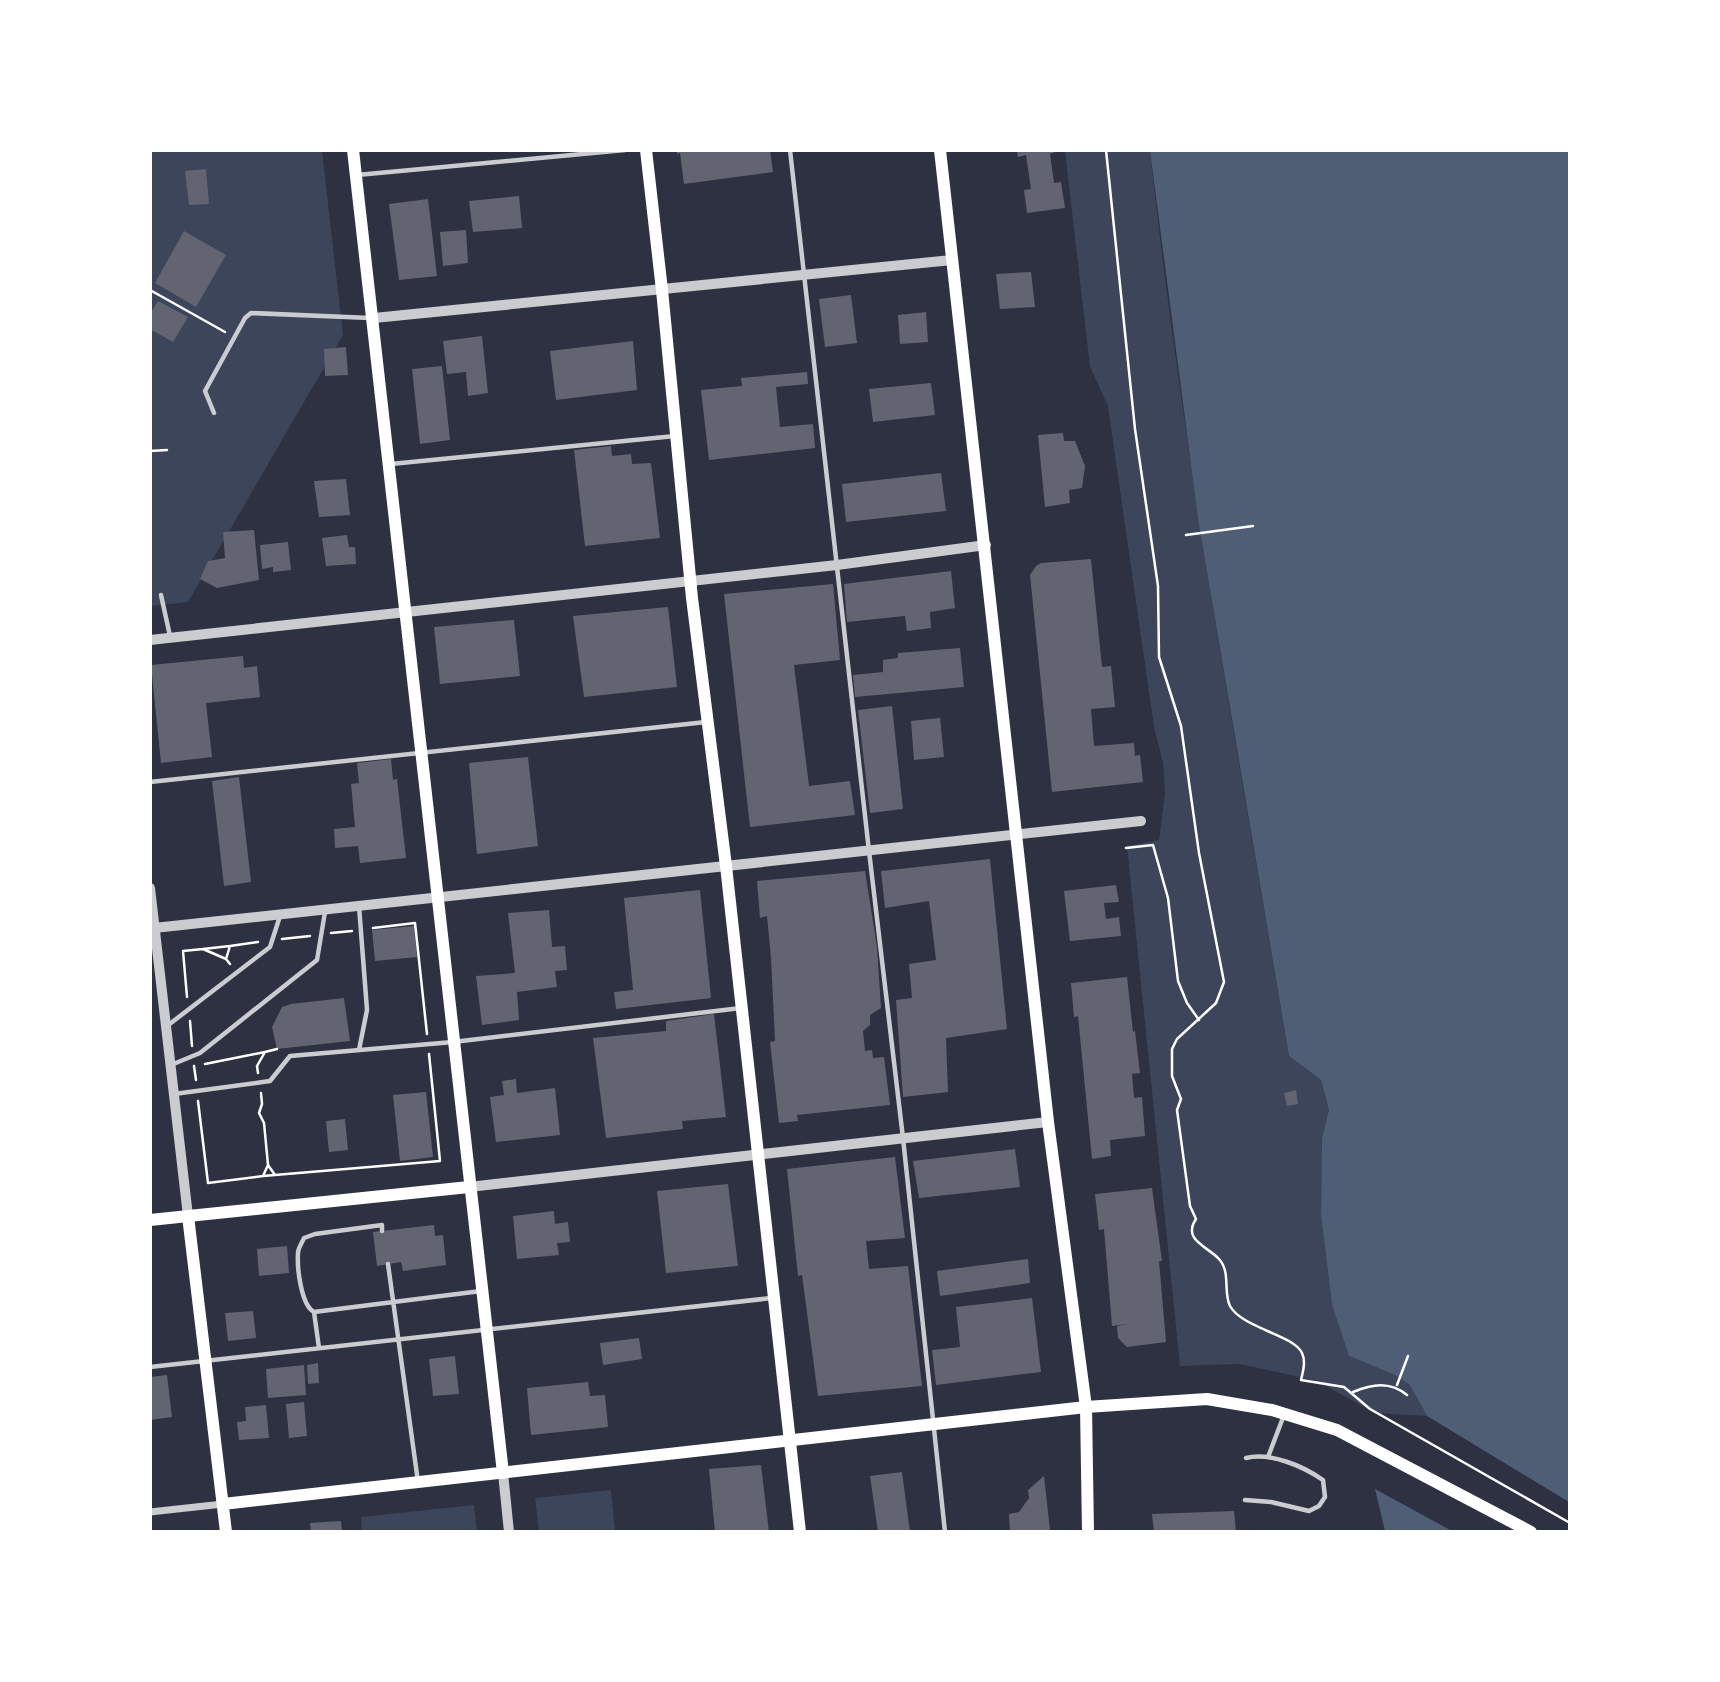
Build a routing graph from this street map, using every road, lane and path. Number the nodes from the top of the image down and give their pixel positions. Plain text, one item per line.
1 (353, 150) edge
2 (625, 150) edge
3 (646, 150) edge
4 (790, 150) edge
5 (940, 150) edge
6 (1106, 150) edge
7 (356, 175) junction
8 (952, 260) junction
9 (804, 276) junction
10 (150, 290) edge
11 (662, 290) junction
12 (374, 318) junction
13 (225, 332) dead end
14 (214, 413) dead end
15 (676, 436) junction
16 (167, 450) dead end
17 (150, 451) edge
18 (389, 464) junction
19 (1253, 526) dead end
20 (1186, 535) dead end
21 (986, 545) junction
22 (837, 565) junction
23 (690, 581) junction
24 (161, 595) dead end
25 (405, 611) junction
26 (171, 638) junction
27 (150, 640) edge
28 (707, 722) junction
29 (420, 752) junction
30 (150, 782) edge
31 (1141, 821) dead end
32 (1018, 835) junction
33 (1126, 848) dead end
34 (869, 851) junction
35 (726, 866) junction
36 (150, 888) edge
37 (436, 896) junction
38 (359, 905) junction
39 (326, 909) junction
40 (281, 914) junction
41 (154, 928) junction
42 (203, 949) junction
43 (226, 959) junction
44 (155, 970) edge
45 (236, 972) junction
46 (741, 1007) junction
47 (189, 1009) junction
48 (1199, 1020) junction
49 (166, 1026) junction
50 (453, 1042) junction
51 (277, 1049) dead end
52 (359, 1051) junction
53 (265, 1052) junction
54 (193, 1056) junction
55 (170, 1065) junction
56 (194, 1066) junction
57 (259, 1082) junction
58 (197, 1090) junction
59 (174, 1094) junction
60 (1048, 1122) junction
61 (903, 1138) junction
62 (757, 1154) junction
63 (268, 1165) junction
64 (263, 1176) junction
65 (469, 1187) junction
66 (188, 1216) junction
67 (150, 1220) edge
68 (382, 1231) dead end
69 (388, 1264) dead end
70 (482, 1291) junction
71 (773, 1298) junction
72 (393, 1302) junction
73 (314, 1312) junction
74 (487, 1330) junction
75 (399, 1339) junction
76 (319, 1348) junction
77 (1408, 1356) dead end
78 (206, 1360) junction
79 (150, 1367) edge
80 (1396, 1386) junction
81 (1353, 1392) junction
82 (1407, 1395) dead end
83 (1086, 1407) junction
84 (1284, 1414) junction
85 (933, 1426) junction
86 (789, 1441) junction
87 (1268, 1457) junction
88 (1246, 1458) dead end
89 (503, 1473) junction
90 (419, 1483) junction
91 (1245, 1500) dead end
92 (223, 1504) junction
93 (150, 1512) edge
94 (1570, 1523) edge
95 (226, 1531) edge
96 (509, 1531) edge
97 (800, 1531) edge
98 (945, 1531) edge
99 (1088, 1531) edge
100 (1531, 1531) edge

1 - 7 main road
2 - 7 lane
3 - 11 main road
4 - 9 lane
5 - 8 main road
6 - 48 path
7 - 12 main road
8 - 9 street
8 - 21 main road
9 - 11 street
9 - 22 lane
10 - 13 path
11 - 12 street
11 - 15 main road
12 - 14 lane
12 - 18 main road
15 - 18 lane
15 - 23 main road
16 - 17 path
18 - 25 main road
19 - 20 path
21 - 22 street
21 - 32 main road
22 - 23 street
22 - 34 lane
23 - 25 street
23 - 28 main road
24 - 26 lane
25 - 26 street
25 - 29 main road
26 - 27 street
28 - 29 lane
28 - 35 main road
29 - 30 lane
29 - 37 main road
31 - 32 street
32 - 34 street
32 - 60 main road
33 - 48 path
34 - 35 street
34 - 61 lane
35 - 37 street
35 - 46 main road
36 - 41 street
37 - 38 street
37 - 50 main road
38 - 39 street
38 - 52 lane
39 - 40 street
39 - 54 lane
40 - 41 street
40 - 45 lane
41 - 44 street
42 - 43 path
42 - 43 path
42 - 47 path
43 - 45 path
44 - 49 street
45 - 47 lane
46 - 50 lane
46 - 62 main road
47 - 49 lane
47 - 54 path
48 - 81 path
49 - 55 street
50 - 52 lane
50 - 65 main road
51 - 53 path
52 - 57 lane
53 - 56 path
53 - 57 path
54 - 55 lane
54 - 56 path
55 - 59 street
56 - 58 path
57 - 58 lane
57 - 63 path
58 - 59 lane
58 - 64 path
59 - 66 street
60 - 61 street
60 - 83 main road
61 - 62 street
61 - 85 lane
62 - 65 street
62 - 71 main road
63 - 64 path
63 - 64 path
65 - 66 main road
65 - 70 main road
66 - 67 main road
66 - 78 main road
68 - 73 lane
69 - 72 lane
70 - 72 lane
70 - 74 main road
71 - 74 lane
71 - 86 main road
72 - 73 lane
72 - 75 lane
73 - 76 lane
74 - 75 lane
74 - 89 main road
75 - 76 lane
75 - 90 lane
76 - 78 lane
77 - 80 path
78 - 79 lane
78 - 92 main road
80 - 81 path
80 - 82 path
81 - 94 path
83 - 84 main road
83 - 85 main road
83 - 99 main road
84 - 87 lane
84 - 100 main road
85 - 86 main road
85 - 98 lane
86 - 89 main road
86 - 97 main road
87 - 88 lane
87 - 91 lane
89 - 90 main road
89 - 96 street
90 - 92 main road
92 - 93 street
92 - 95 main road

